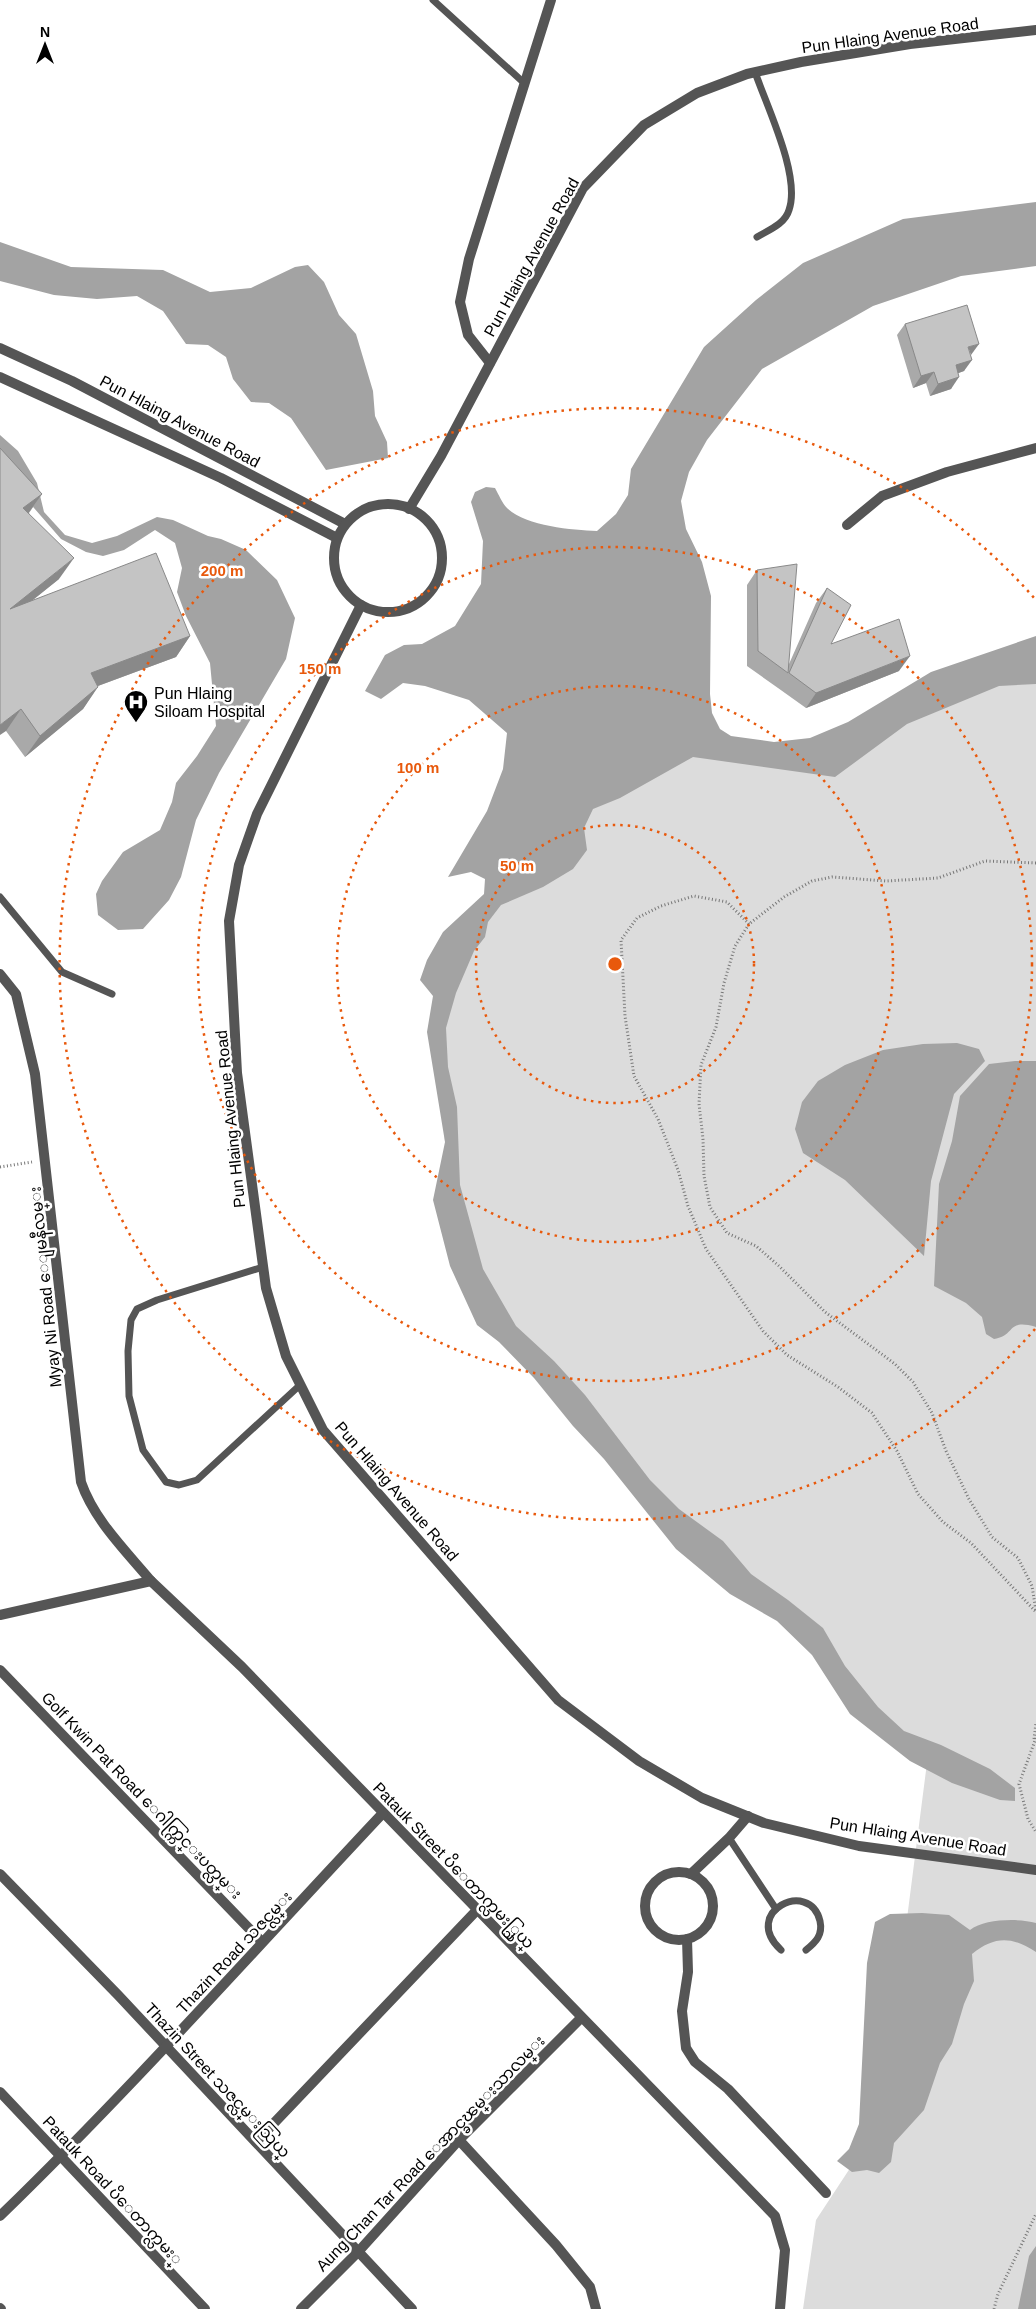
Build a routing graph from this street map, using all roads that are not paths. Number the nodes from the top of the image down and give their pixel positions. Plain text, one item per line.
1 (433, 0) edge
2 (551, 0) edge
3 (1036, 30) edge
4 (755, 72) junction
5 (523, 82) junction
6 (757, 237) dead end
7 (0, 348) edge
8 (490, 362) junction
9 (0, 377) edge
10 (1036, 448) edge
11 (408, 509) junction
12 (345, 524) junction
13 (847, 525) dead end
14 (337, 538) junction
15 (361, 605) junction
16 (0, 897) edge
17 (0, 974) edge
18 (112, 994) dead end
19 (263, 1267) junction
20 (300, 1385) junction
21 (151, 1581) junction
22 (0, 1614) edge
23 (0, 1670) edge
24 (383, 1813) junction
25 (748, 1816) junction
26 (729, 1838) junction
27 (1036, 1870) edge
28 (0, 1874) edge
29 (691, 1874) junction
30 (776, 1908) junction
31 (477, 1910) junction
32 (687, 1939) junction
33 (262, 1942) junction
34 (781, 1950) dead end
35 (806, 1950) dead end
36 (581, 2018) junction
37 (166, 2046) junction
38 (0, 2092) edge
39 (460, 2140) junction
40 (256, 2142) junction
41 (60, 2157) junction
42 (826, 2193) dead end
43 (0, 2216) edge
44 (358, 2252) junction
45 (205, 2309) edge
46 (302, 2309) edge
47 (412, 2309) edge
48 (596, 2309) edge
49 (780, 2309) edge

1 - 5 lane
2 - 5 street
3 - 4 street, Pun Hlaing Avenue Road
4 - 6 lane
4 - 8 street, Pun Hlaing Avenue Road
5 - 8 street
7 - 12 street, Pun Hlaing Avenue Road
8 - 11 street, Pun Hlaing Avenue Road
9 - 14 street, Pun Hlaing Avenue Road
10 - 13 street
11 - 12 street
11 - 15 street
12 - 14 street
14 - 15 street
15 - 19 street, Pun Hlaing Avenue Road
16 - 18 lane
17 - 21 street, Myay Ni Road ေျမနီလမ္း
19 - 20 street, Pun Hlaing Avenue Road
19 - 20 lane
20 - 25 street, Pun Hlaing Avenue Road
21 - 22 street
21 - 24 street, Patauk Street ပိေတာက္လမး္သြယ္
23 - 33 street, Golf Kwin Pat Road ေဂါက္ကြင္းပတ္လမ္း
24 - 31 street, Patauk Street ပိေတာက္လမး္သြယ္
24 - 33 street, Thazin Road သဇင္လမ္း
25 - 26 street
25 - 27 street, Pun Hlaing Avenue Road
26 - 29 street
26 - 30 lane
28 - 37 street, Thazin Street သဇင္လမ္းသြယ္
29 - 32 street
29 - 32 street
30 - 34 lane
30 - 35 lane
31 - 36 street, Patauk Street ပိေတာက္လမး္သြယ္
31 - 40 street
32 - 42 street
33 - 37 street, Thazin Road သဇင္လမ္း
36 - 39 street, Aung Chan Tar Road ေအာင္ခၽမ္းသာလမ္း
36 - 49 street, Patauk Street ပိေတာက္လမး္သြယ္
37 - 40 street, Thazin Street သဇင္လမ္းသြယ္
37 - 41 street, Thazin Road သဇင္လမ္း
38 - 41 street, Patauk Road ပိေတာက္လမး္
39 - 44 street, Aung Chan Tar Road ေအာင္ခၽမ္းသာလမ္း
39 - 48 street
40 - 44 street, Thazin Street သဇင္လမ္းသြယ္
41 - 43 street, Thazin Road သဇင္လမ္း
41 - 45 street, Patauk Road ပိေတာက္လမး္
44 - 46 street, Aung Chan Tar Road ေအာင္ခၽမ္းသာလမ္း
44 - 47 street, Thazin Street သဇင္လမ္းသြယ္

